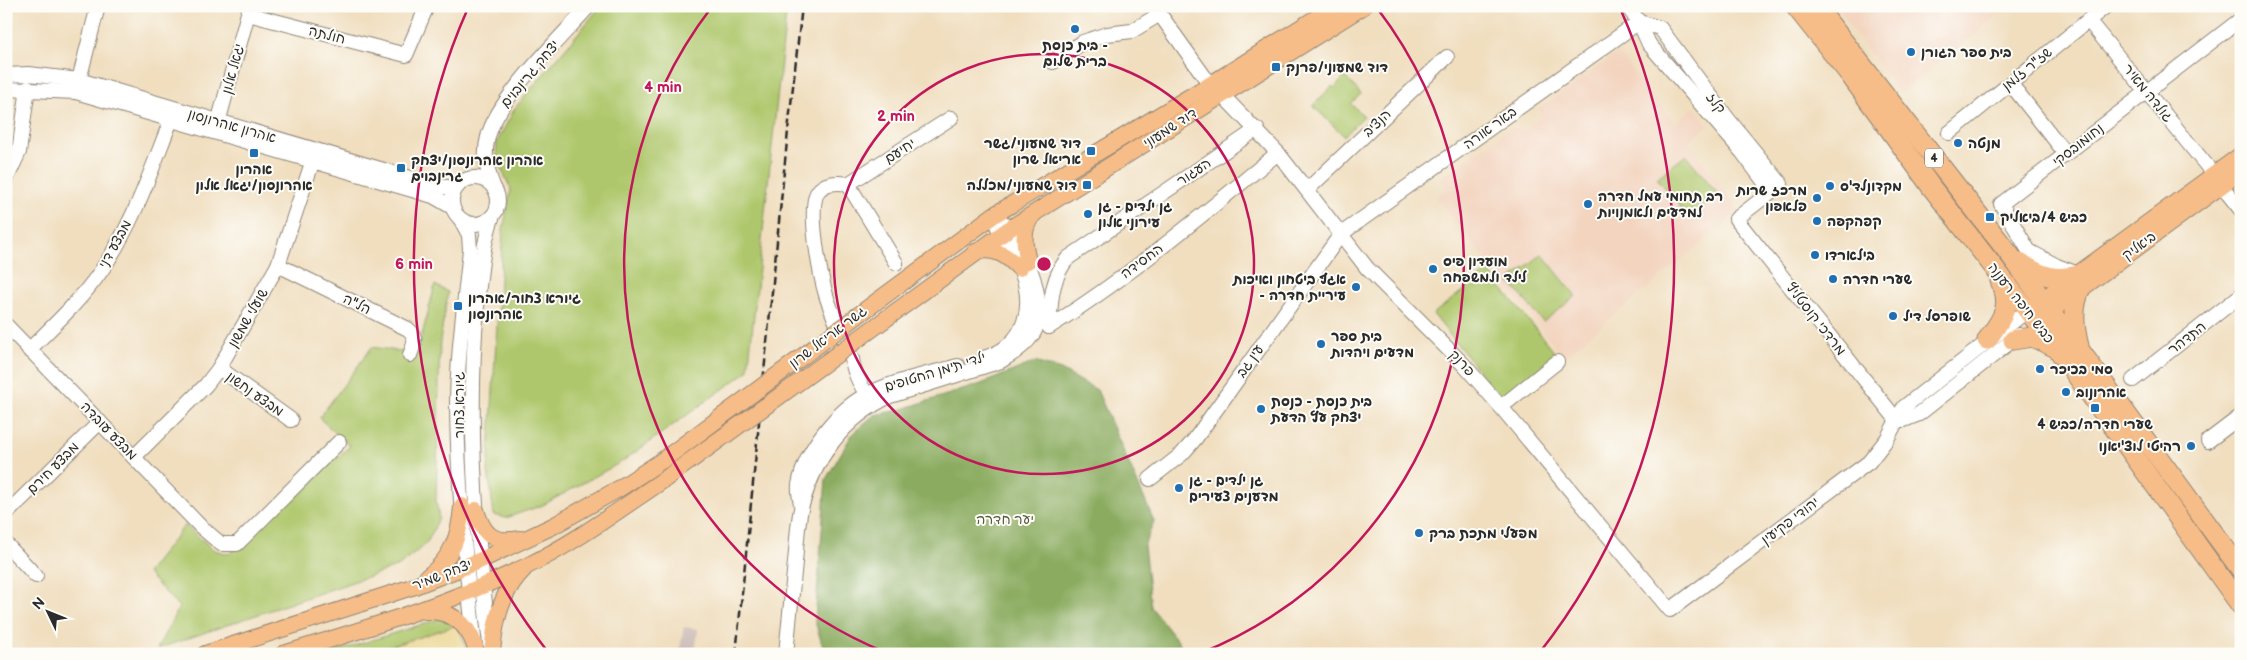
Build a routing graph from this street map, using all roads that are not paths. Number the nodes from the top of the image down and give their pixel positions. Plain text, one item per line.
1 (98, 6) edge
2 (427, 6) edge
3 (589, 6) edge
4 (1335, 6) edge
5 (1364, 6) edge
6 (1627, 6) edge
7 (1795, 6) edge
8 (1816, 6) edge
9 (2106, 6) edge
10 (249, 10) edge
11 (1157, 10) edge
12 (2241, 19) edge
13 (2088, 20) junction
14 (1639, 22) junction
15 (1447, 57) dead end
16 (1053, 62) dead end
17 (6, 75) edge
18 (79, 80) junction
19 (2010, 83) junction
20 (28, 88) junction
21 (1220, 88) junction
22 (6, 89) edge
23 (2147, 92) junction
24 (951, 118) dead end
25 (171, 120) junction
26 (1253, 125) junction
27 (217, 128) junction
28 (1949, 133) dead end
29 (486, 151) junction
30 (1278, 153) junction
31 (2066, 154) junction
32 (2241, 155) edge
33 (314, 156) junction
34 (2241, 170) edge
35 (2212, 177) junction
36 (470, 178) junction
37 (6, 180) edge
38 (848, 184) junction
39 (457, 186) junction
40 (493, 186) junction
41 (1307, 190) junction
42 (452, 207) junction
43 (2241, 210) edge
44 (1035, 213) junction
45 (994, 215) junction
46 (492, 218) junction
47 (1736, 218) joint
48 (461, 220) junction
49 (1005, 232) junction
50 (1341, 234) junction
51 (976, 252) junction
52 (2010, 255) junction
53 (896, 263) dead end
54 (1023, 264) junction
55 (278, 265) junction
56 (1994, 268) junction
57 (2080, 282) junction
58 (2241, 295) edge
59 (2040, 311) junction
60 (6, 325) edge
61 (1049, 327) joint
62 (1988, 340) junction
63 (2013, 340) junction
64 (2080, 349) junction
65 (29, 350) junction
66 (2059, 351) junction
67 (410, 355) dead end
68 (1557, 362) dead end
69 (219, 368) junction
70 (2132, 380) dead end
71 (872, 396) junction
72 (1501, 407) junction
73 (2241, 416) edge
74 (1896, 419) junction
75 (291, 420) dead end
76 (100, 422) junction
77 (2208, 441) dead end
78 (339, 442) dead end
79 (134, 457) junction
80 (663, 460) joint
81 (665, 479) joint
82 (1150, 479) dead end
83 (469, 508) junction
84 (6, 514) edge
85 (529, 537) junction
86 (6, 544) edge
87 (472, 564) junction
88 (528, 566) junction
89 (2241, 570) edge
90 (36, 576) dead end
91 (412, 587) junction
92 (475, 589) junction
93 (2241, 606) edge
94 (1670, 610) joint
95 (418, 611) junction
96 (476, 650) edge
97 (205, 654) edge
98 (283, 654) edge
99 (492, 654) edge
100 (786, 654) edge

1 - 18 street
2 - 10 street, חולתה
3 - 29 street, יצחק גרינבוים
4 - 21 main road, דוד שמעוני
5 - 21 main road, דוד שמעוני
6 - 14 street
7 - 56 highway, כביש חיפה רעננה / 4
8 - 52 highway, כביש חיפה רעננה / 4
9 - 13 street, שז"ר זלמן
10 - 27 street, יגאל אלון
11 - 16 street
11 - 21 street, פרנק
12 - 23 street, נחומובסקי
13 - 19 street, שז"ר זלמן
13 - 23 street, גולדה מאיר
14 - 47 street, קלז
14 - 50 street, באר אורה
15 - 41 street, הנציב
17 - 18 street, אהרון אהרונסון
18 - 27 street, אהרון אהרונסון
19 - 28 street, שז"ר זלמן
19 - 31 street
20 - 22 street, אהרון אהרונסון
20 - 25 street, אהרון אהרונסון
20 - 37 street
21 - 26 street, פרנק
21 - 44 main road, דוד שמעוני
21 - 45 main road, דוד שמעוני
23 - 31 street, נחומובסקי
23 - 35 street, גולדה מאיר
24 - 38 street, יחיעם
25 - 27 street, אהרון אהרונסון
25 - 65 street, מבצע דני
26 - 30 street, פרנק
26 - 61 street, העגור
27 - 33 street, אהרון אהרונסון
29 - 36 street, יצחק גרינבוים
29 - 40 street, יצחק גרינבוים
30 - 41 street, פרנק
30 - 61 street, החסידה
31 - 57 street, נחומובסקי
32 - 35 main road, ביאליק
33 - 39 street, אהרון אהרונסון
33 - 42 street, אהרון אהרונסון
33 - 55 street, שועלי שמשון
34 - 35 main road, ביאליק
35 - 43 street, גולדה מאיר
35 - 57 main road, ביאליק
36 - 39 street
36 - 40 street
38 - 53 street
38 - 71 street, יחיעם
39 - 42 street
40 - 46 street
41 - 50 street, פרנק
42 - 48 street
44 - 49 main road, דוד שמעוני
44 - 54 main road
45 - 49 street, ילדי תימן החטופים
45 - 80 main road, גשר אריאל שרון, bridge
46 - 48 street
46 - 83 street, גיורא צחור
47 - 74 street, מרדכי קוסטליץ
48 - 83 street, גיורא צחור
49 - 51 main road, דוד שמעוני
49 - 54 street, ילדי תימן החטופים
50 - 72 street, פרנק
50 - 82 street, עין גב
51 - 54 main road
51 - 81 main road, גשר אריאל שרון, bridge
52 - 57 highway
52 - 59 highway, כביש חיפה רעננה / 4
54 - 71 street, ילדי תימן החטופים
55 - 67 street, הל"ה
55 - 69 street, שועלי שמשון
56 - 59 highway, כביש חיפה רעננה / 4
56 - 62 highway
57 - 59 main road, ביאליק
57 - 64 highway
58 - 70 street, התדהר
59 - 62 street, יהודי פקיעין
59 - 63 street
59 - 64 highway, כביש חיפה רעננה / 4
59 - 66 highway, כביש חיפה רעננה / 4
60 - 65 street, מבצע עובדה
62 - 74 street, יהודי פקיעין
63 - 66 highway
63 - 74 street
64 - 89 highway, כביש חיפה רעננה / 4
65 - 76 street, מבצע עובדה
66 - 93 highway, כביש חיפה רעננה / 4
68 - 72 street
69 - 75 street, מבצע נחשון
69 - 79 street, שועלי שמשון
71 - 100 street, ילדי תימן החטופים
72 - 94 street, פרנק
73 - 77 street
74 - 94 street, יהודי פקיעין
76 - 79 street, מבצע עובדה
76 - 84 street, מבצע חירם
78 - 79 street, מבצע עובדה
80 - 85 main road, יצחק שמיר
81 - 88 main road, יצחק שמיר
83 - 85 main road
83 - 87 street, גיורא צחור
83 - 91 main road
85 - 87 main road, יצחק שמיר
86 - 90 street
87 - 91 main road, יצחק שמיר
87 - 92 street, גיורא צחור
88 - 92 main road, יצחק שמיר
88 - 99 main road
91 - 97 main road, יצחק שמיר
92 - 95 main road, יצחק שמיר
92 - 96 street
92 - 99 street
95 - 96 main road
95 - 98 main road, יצחק שמיר

